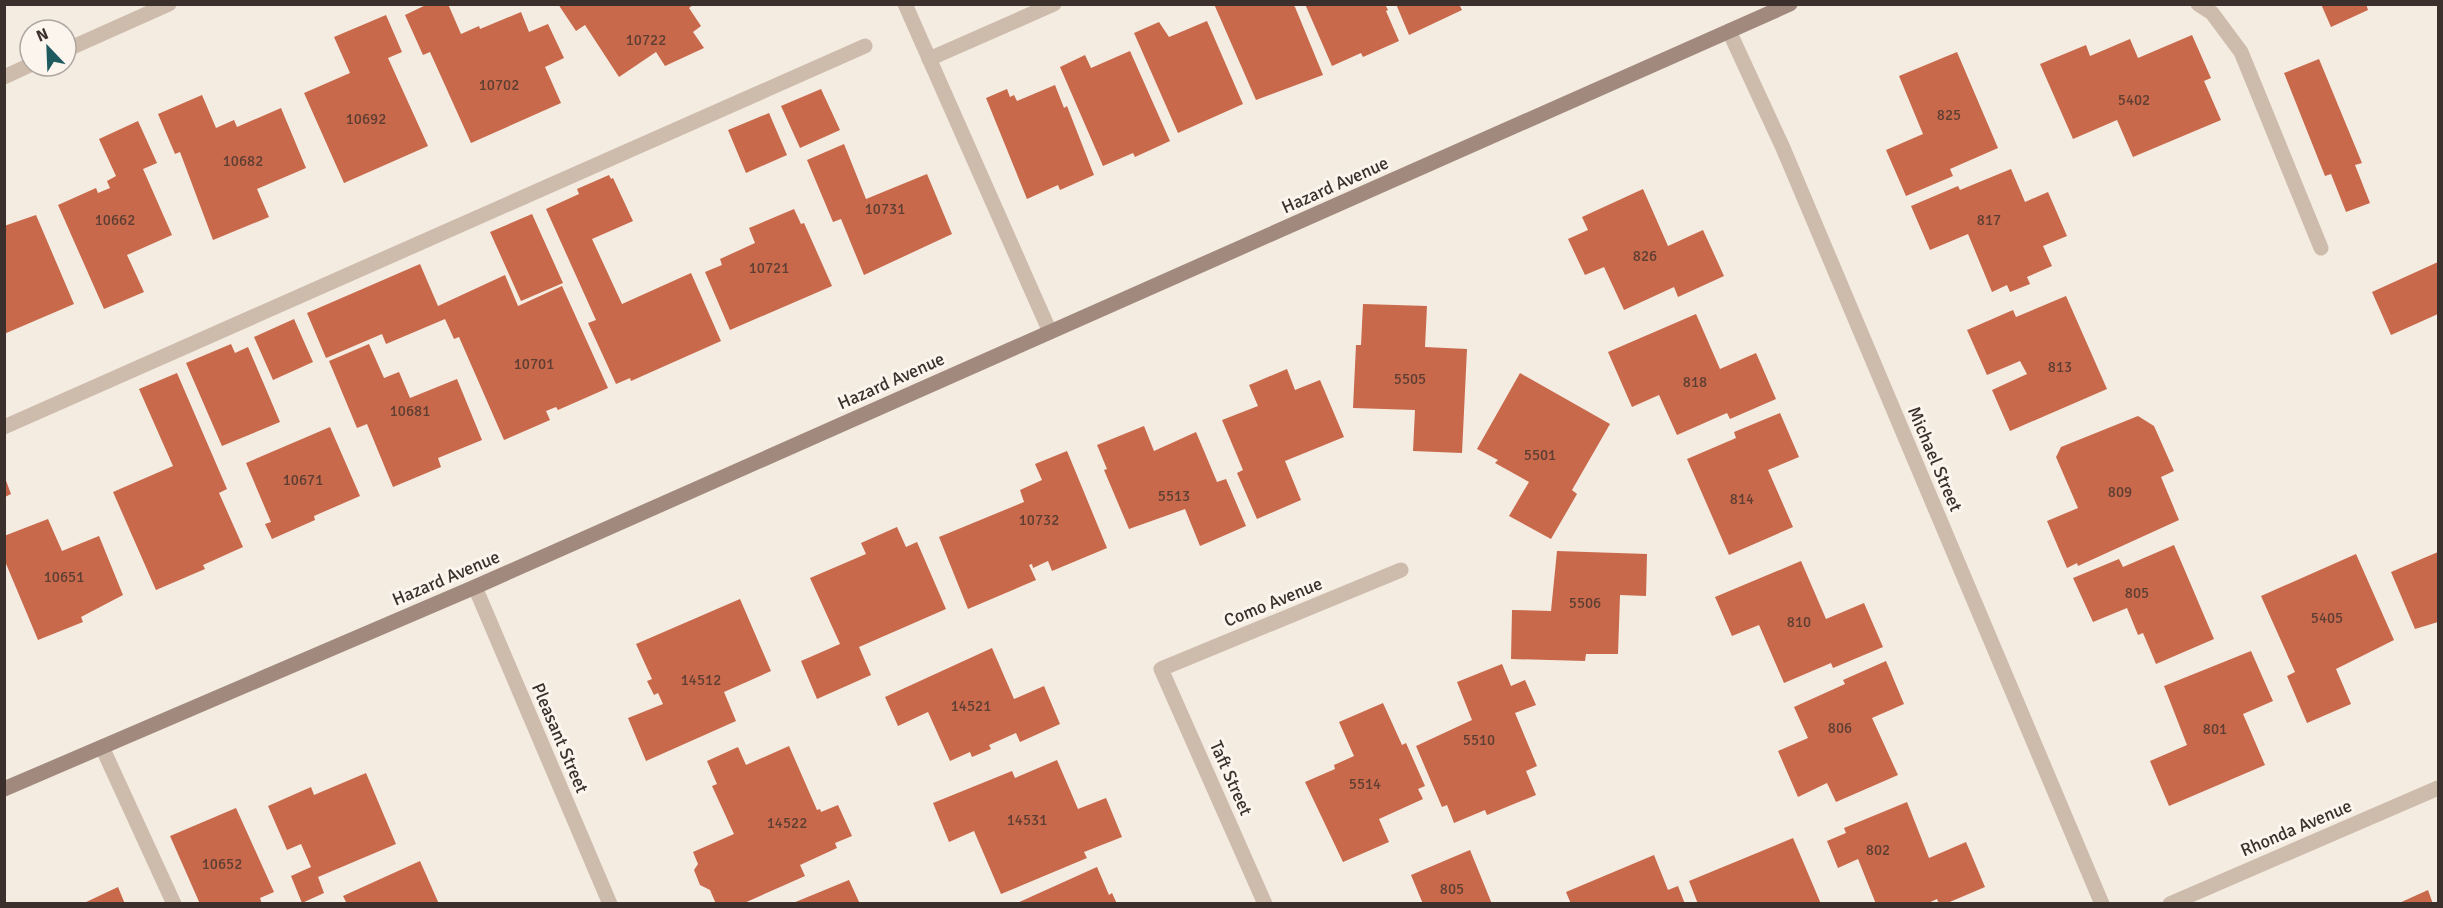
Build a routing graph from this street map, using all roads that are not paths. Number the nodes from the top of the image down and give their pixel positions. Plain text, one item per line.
1 (169, 4) edge
2 (905, 4) edge
3 (1054, 4) edge
4 (1790, 4) edge
5 (2198, 4) edge
6 (1729, 32) junction
7 (78, 45) edge
8 (865, 46) dead end
9 (929, 59) junction
10 (18, 70) edge
11 (4, 76) edge
12 (2321, 248) dead end
13 (1050, 332) junction
14 (4, 427) edge
15 (1401, 570) dead end
16 (475, 587) junction
17 (1161, 669) joint
18 (102, 747) junction
19 (2439, 788) edge
20 (4, 789) edge
21 (174, 903) edge
22 (610, 903) edge
23 (1265, 903) edge
24 (2102, 903) edge
25 (2170, 903) edge

1 - 7 street
2 - 9 street
3 - 9 street
4 - 6 street, Hazard Avenue
5 - 12 street
6 - 13 street, Hazard Avenue
6 - 24 street, Michael Street
8 - 14 street
9 - 13 street
10 - 11 street
13 - 16 street, Hazard Avenue
15 - 17 street, Como Avenue
16 - 18 street, Hazard Avenue
16 - 22 street, Pleasant Street
17 - 23 street, Taft Street
18 - 20 street, Hazard Avenue
18 - 21 street
19 - 25 street, Rhonda Avenue

